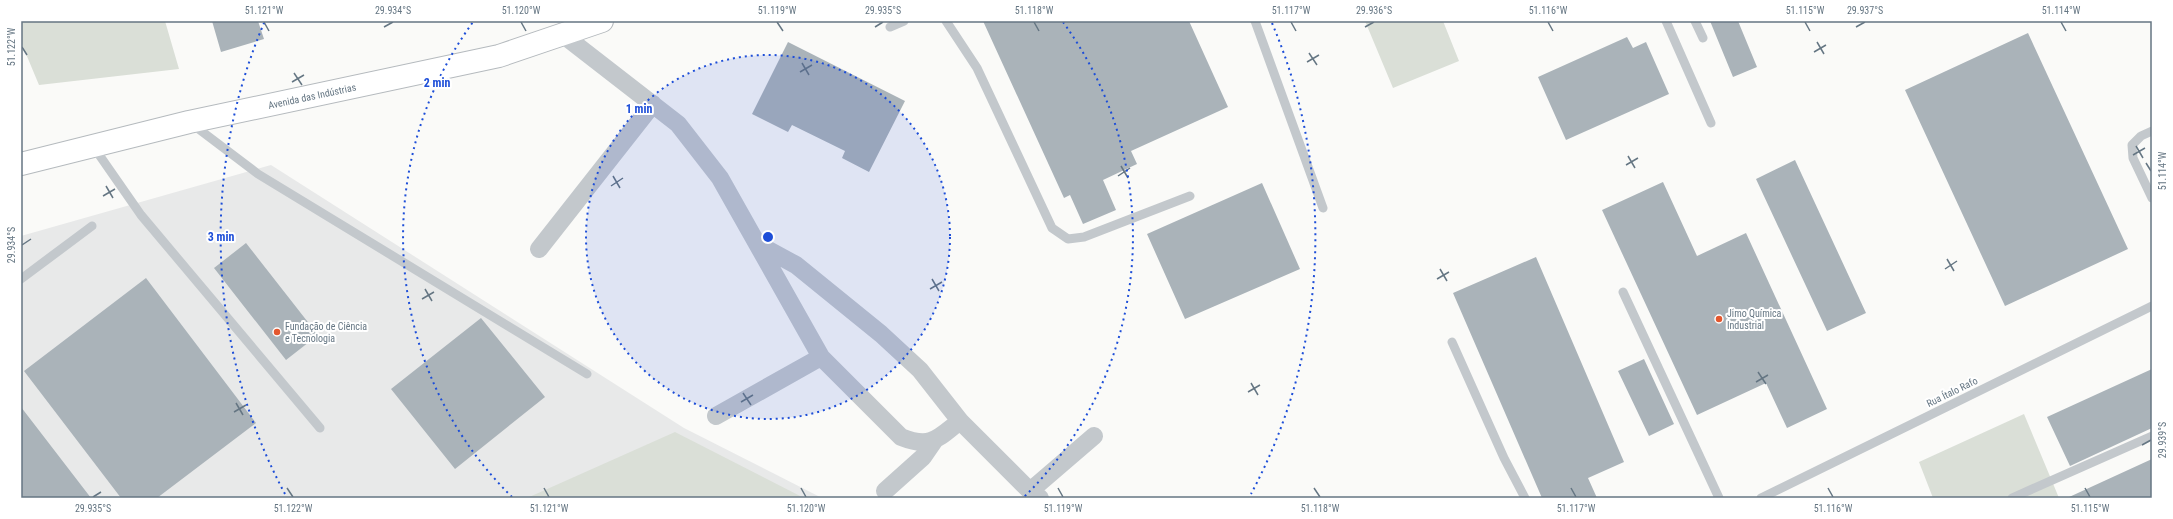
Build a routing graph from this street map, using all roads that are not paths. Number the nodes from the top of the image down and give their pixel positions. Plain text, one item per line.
1 (602, 21) edge
2 (904, 21) edge
3 (946, 21) edge
4 (1255, 21) edge
5 (1666, 21) edge
6 (1695, 21) edge
7 (890, 27) dead end
8 (562, 34) junction
9 (1703, 38) dead end
10 (653, 104) junction
11 (189, 122) junction
12 (1711, 123) dead end
13 (2152, 131) edge
14 (93, 146) junction
15 (21, 164) edge
16 (1190, 196) dead end
17 (2152, 198) edge
18 (1323, 208) dead end
19 (92, 226) dead end
20 (759, 245) junction
21 (539, 249) dead end
22 (21, 279) edge
23 (1623, 292) dead end
24 (2152, 306) edge
25 (1452, 342) dead end
26 (821, 357) junction
27 (587, 374) dead end
28 (716, 416) dead end
29 (960, 421) junction
30 (320, 428) dead end
31 (1094, 436) dead end
32 (2152, 436) edge
33 (934, 441) junction
34 (885, 491) dead end
35 (1035, 494) edge
36 (1525, 498) edge
37 (1719, 498) edge
38 (1761, 498) edge
39 (2012, 498) edge

1 - 8 main road, Avenida das Indústrias
2 - 7 lane
3 - 16 lane
4 - 18 lane
5 - 12 lane
6 - 9 lane
8 - 10 street
8 - 11 main road, Avenida das Indústrias
10 - 20 street
10 - 21 street
11 - 14 main road, Avenida das Indústrias
11 - 27 lane
13 - 17 lane
14 - 15 main road, Avenida das Indústrias
14 - 30 lane
19 - 22 lane
20 - 26 street
20 - 29 street
23 - 37 lane
24 - 38 lane, Rua Ítalo Rafo
25 - 36 lane
26 - 28 street
26 - 33 street
29 - 33 street
29 - 35 street
31 - 35 street
32 - 39 lane
33 - 34 street

